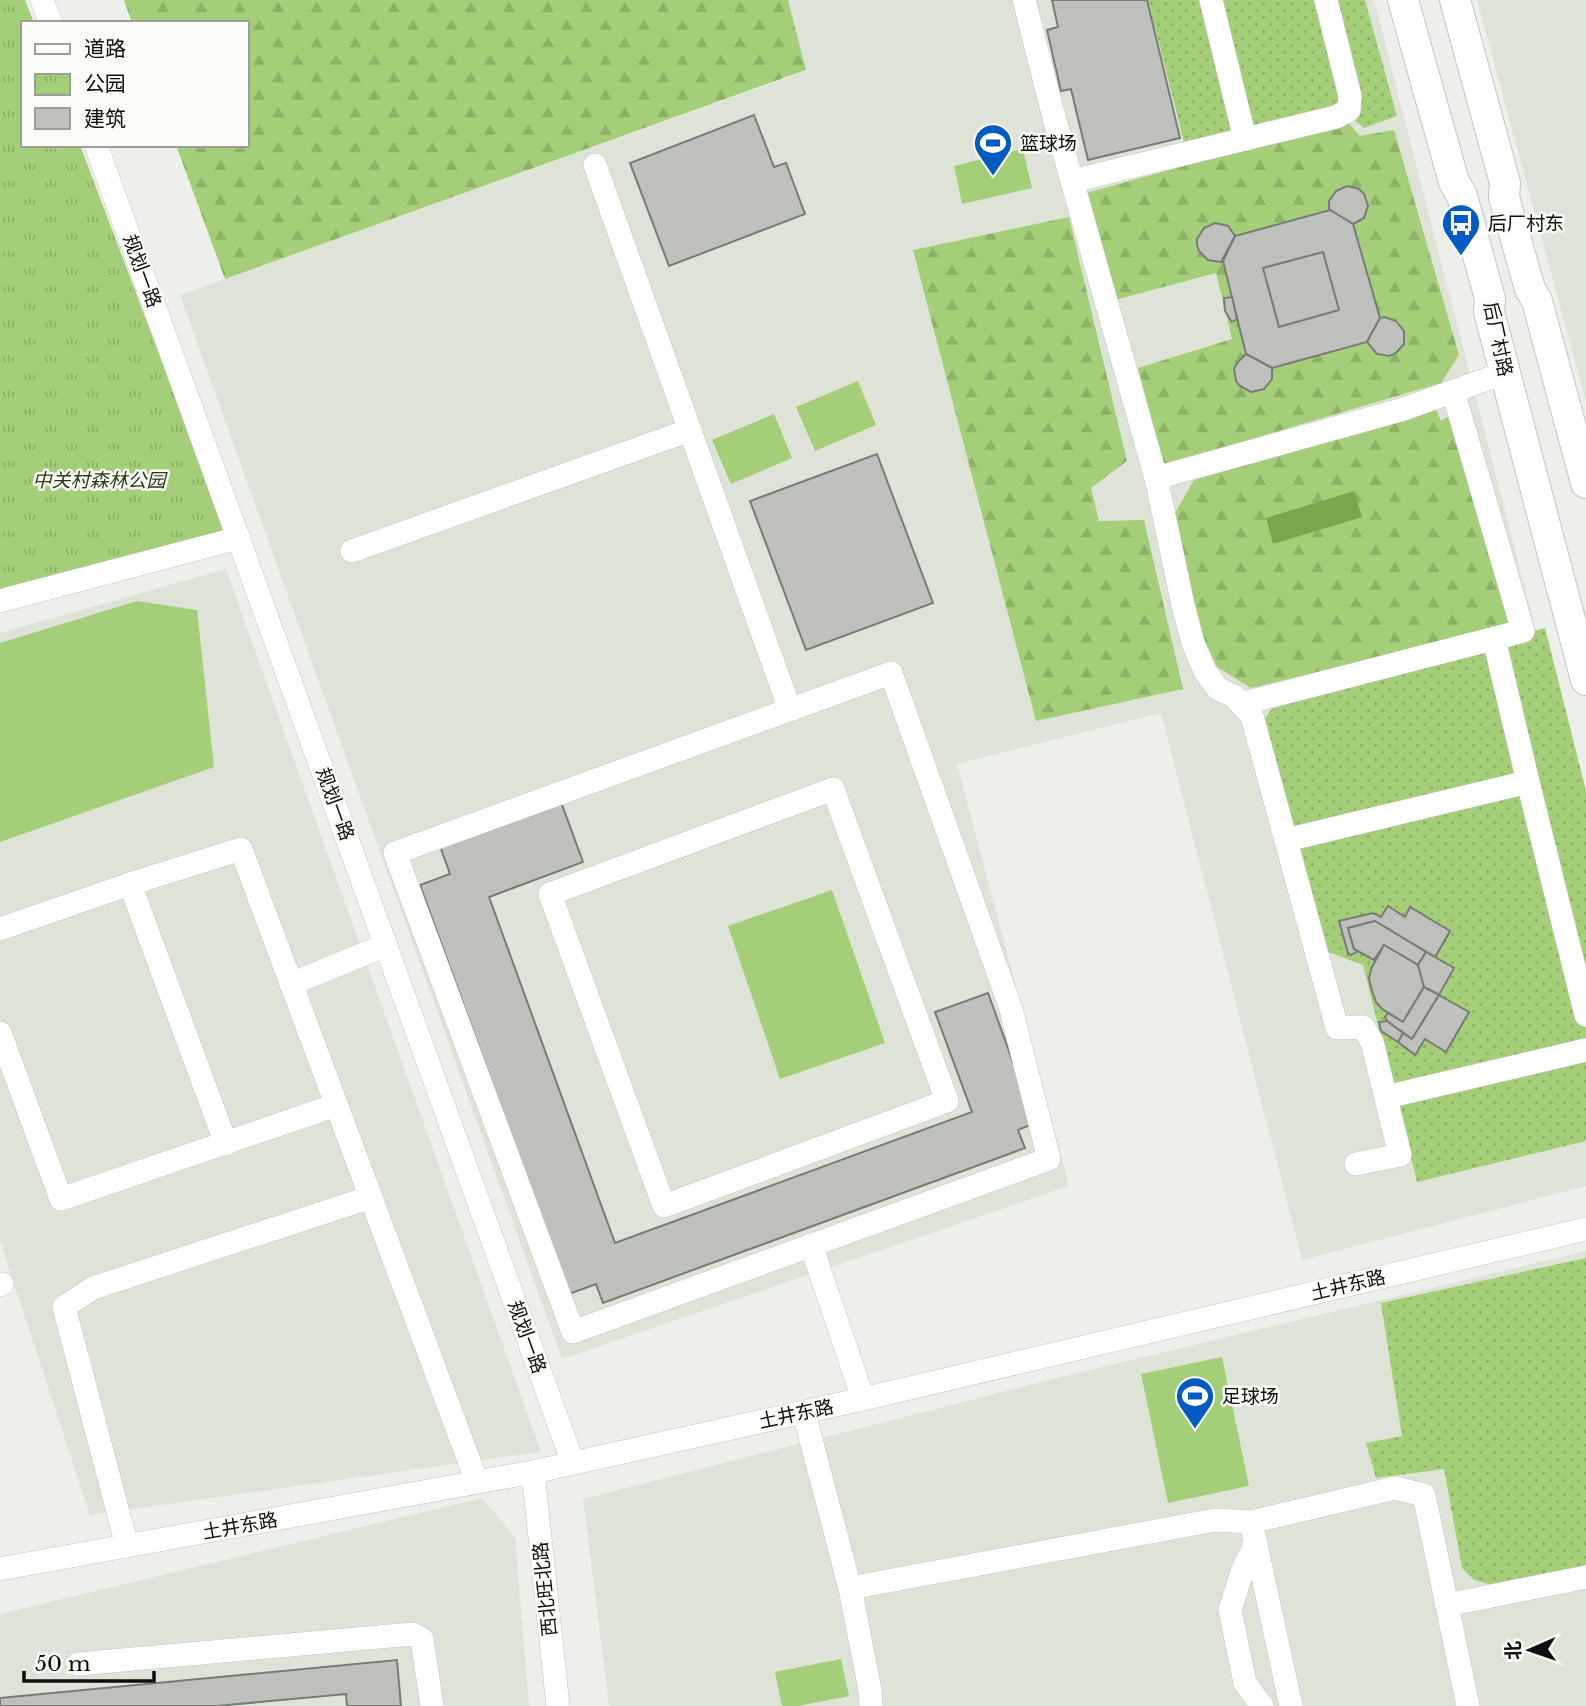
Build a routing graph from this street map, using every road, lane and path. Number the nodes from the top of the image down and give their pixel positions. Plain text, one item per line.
1 (42, 0) edge
2 (1024, 0) edge
3 (1211, 0) edge
4 (1326, 0) edge
5 (1404, 0) edge
6 (1455, 0) edge
7 (50, 21) edge
8 (1245, 139) junction
9 (97, 147) edge
10 (595, 165) dead end
11 (1072, 180) junction
12 (1504, 373) junction
13 (1453, 391) junction
14 (690, 430) junction
15 (1156, 478) junction
16 (1586, 483) edge
17 (239, 538) junction
18 (352, 551) dead end
19 (0, 601) edge
20 (1494, 639) junction
21 (1586, 680) edge
22 (1241, 704) junction
23 (790, 710) junction
24 (1528, 782) junction
25 (1286, 840) junction
26 (130, 884) junction
27 (0, 929) edge
28 (386, 946) junction
29 (291, 984) junction
30 (1586, 1015) edge
31 (0, 1033) edge
32 (1586, 1050) edge
33 (1386, 1097) junction
34 (336, 1105) junction
35 (226, 1144) junction
36 (1356, 1164) dead end
37 (371, 1197) junction
38 (664, 1206) joint
39 (1586, 1229) edge
40 (811, 1245) junction
41 (863, 1399) junction
42 (804, 1413) junction
43 (573, 1464) junction
44 (533, 1472) junction
45 (477, 1482) junction
46 (1254, 1533) junction
47 (127, 1546) junction
48 (0, 1569) edge
49 (1586, 1577) edge
50 (850, 1588) junction
51 (1447, 1605) junction
52 (78, 1664) dead end
53 (432, 1706) edge
54 (558, 1706) edge
55 (871, 1706) edge
56 (1262, 1706) edge
57 (1291, 1706) edge
58 (1468, 1706) edge

1 - 7 street
2 - 11 street
3 - 8 street
4 - 8 street
5 - 12 main road, 后厂村路
6 - 16 main road
8 - 11 street
9 - 17 street, 规划一路
10 - 14 street
11 - 15 street
12 - 13 street
12 - 21 main road, 后厂村路
13 - 15 street
13 - 20 street
14 - 18 street
14 - 23 street
15 - 22 street
17 - 19 street
17 - 28 street, 规划一路
20 - 22 street
20 - 24 street
22 - 25 street
23 - 40 street
23 - 40 street
24 - 25 street
24 - 30 street
25 - 33 street
26 - 27 street
26 - 29 street
26 - 35 street
28 - 29 street
28 - 43 street, 规划一路
29 - 34 street
31 - 35 street
32 - 33 street
33 - 36 street
34 - 35 street
34 - 37 street
37 - 45 street
37 - 47 street
38 - 38 street
39 - 41 street, 土井东路
40 - 41 street
41 - 42 street, 土井东路
42 - 43 street, 土井东路
42 - 50 street
43 - 44 street, 土井东路
44 - 45 street, 土井东路
44 - 54 street, 西北旺北路
45 - 47 street, 土井东路
46 - 50 street
46 - 51 street
46 - 56 street
46 - 57 street
47 - 48 street, 土井东路
49 - 51 street
50 - 55 street
51 - 58 street
52 - 53 street

